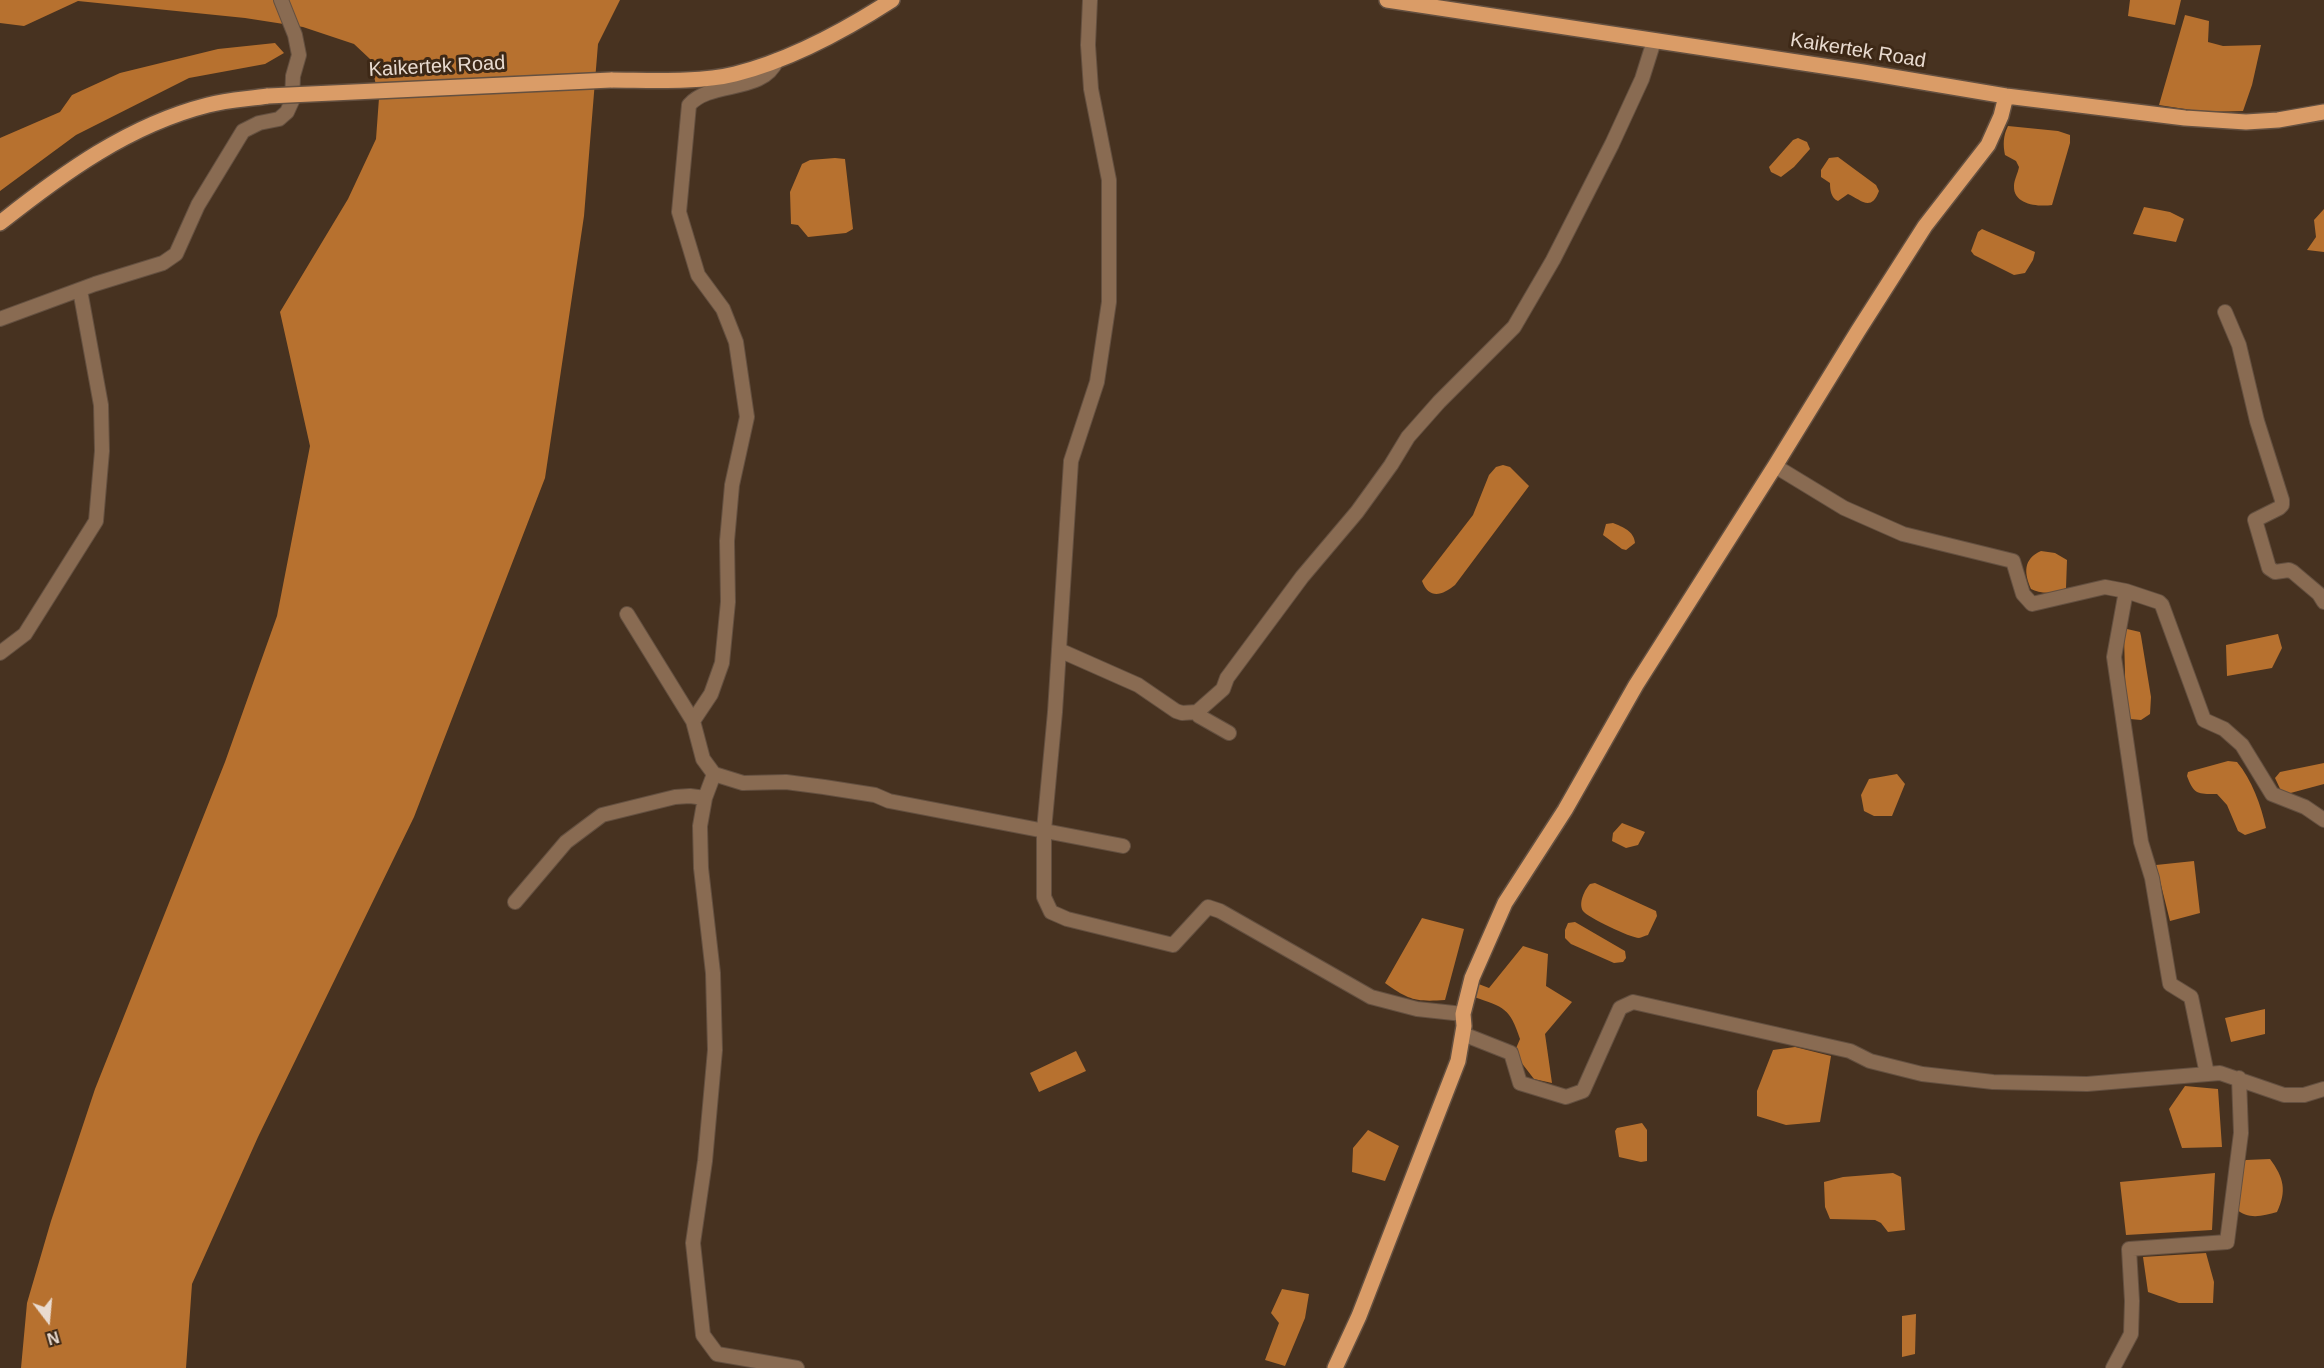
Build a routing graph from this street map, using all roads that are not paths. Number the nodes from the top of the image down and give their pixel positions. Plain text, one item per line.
1 (281, 0) edge
2 (892, 0) edge
3 (1090, 0) edge
4 (1387, 0) edge
5 (1464, 5) edge
6 (1654, 42) junction
7 (777, 60) junction
8 (2006, 96) junction
9 (2324, 112) edge
10 (0, 223) edge
11 (80, 290) junction
12 (2225, 312) dead end
13 (0, 319) edge
14 (1775, 466) junction
15 (2126, 591) junction
16 (2324, 602) edge
17 (627, 614) dead end
18 (1059, 651) junction
19 (0, 653) edge
20 (1197, 712) junction
21 (693, 721) junction
22 (1229, 733) dead end
23 (714, 774) junction
24 (705, 798) junction
25 (2324, 820) edge
26 (1044, 830) junction
27 (1123, 846) dead end
28 (515, 902) dead end
29 (1463, 1014) junction
30 (1463, 1034) junction
31 (2207, 1074) junction
32 (2239, 1078) junction
33 (2324, 1089) edge
34 (717, 1361) edge
35 (797, 1368) edge
36 (1335, 1368) edge
37 (2113, 1368) edge

1 - 11 street
2 - 7 main road, Kaikertek Road
3 - 18 street
4 - 5 main road, Kaikertek Road
5 - 6 main road, Kaikertek Road
6 - 8 main road, Kaikertek Road
6 - 20 street
7 - 10 main road, Kaikertek Road, bridge
7 - 21 street
8 - 9 main road, Kaikertek Road
8 - 14 main road
11 - 13 street
11 - 19 street
12 - 16 street
14 - 15 street
14 - 29 main road
15 - 25 street
15 - 31 street
17 - 21 street
18 - 20 street
18 - 26 street
20 - 22 street
21 - 23 street
23 - 24 street
23 - 26 street
24 - 28 street
24 - 34 street
26 - 27 street
26 - 29 street
29 - 30 main road
30 - 31 street
30 - 36 main road
31 - 32 street
32 - 33 street
32 - 37 street
34 - 35 street

